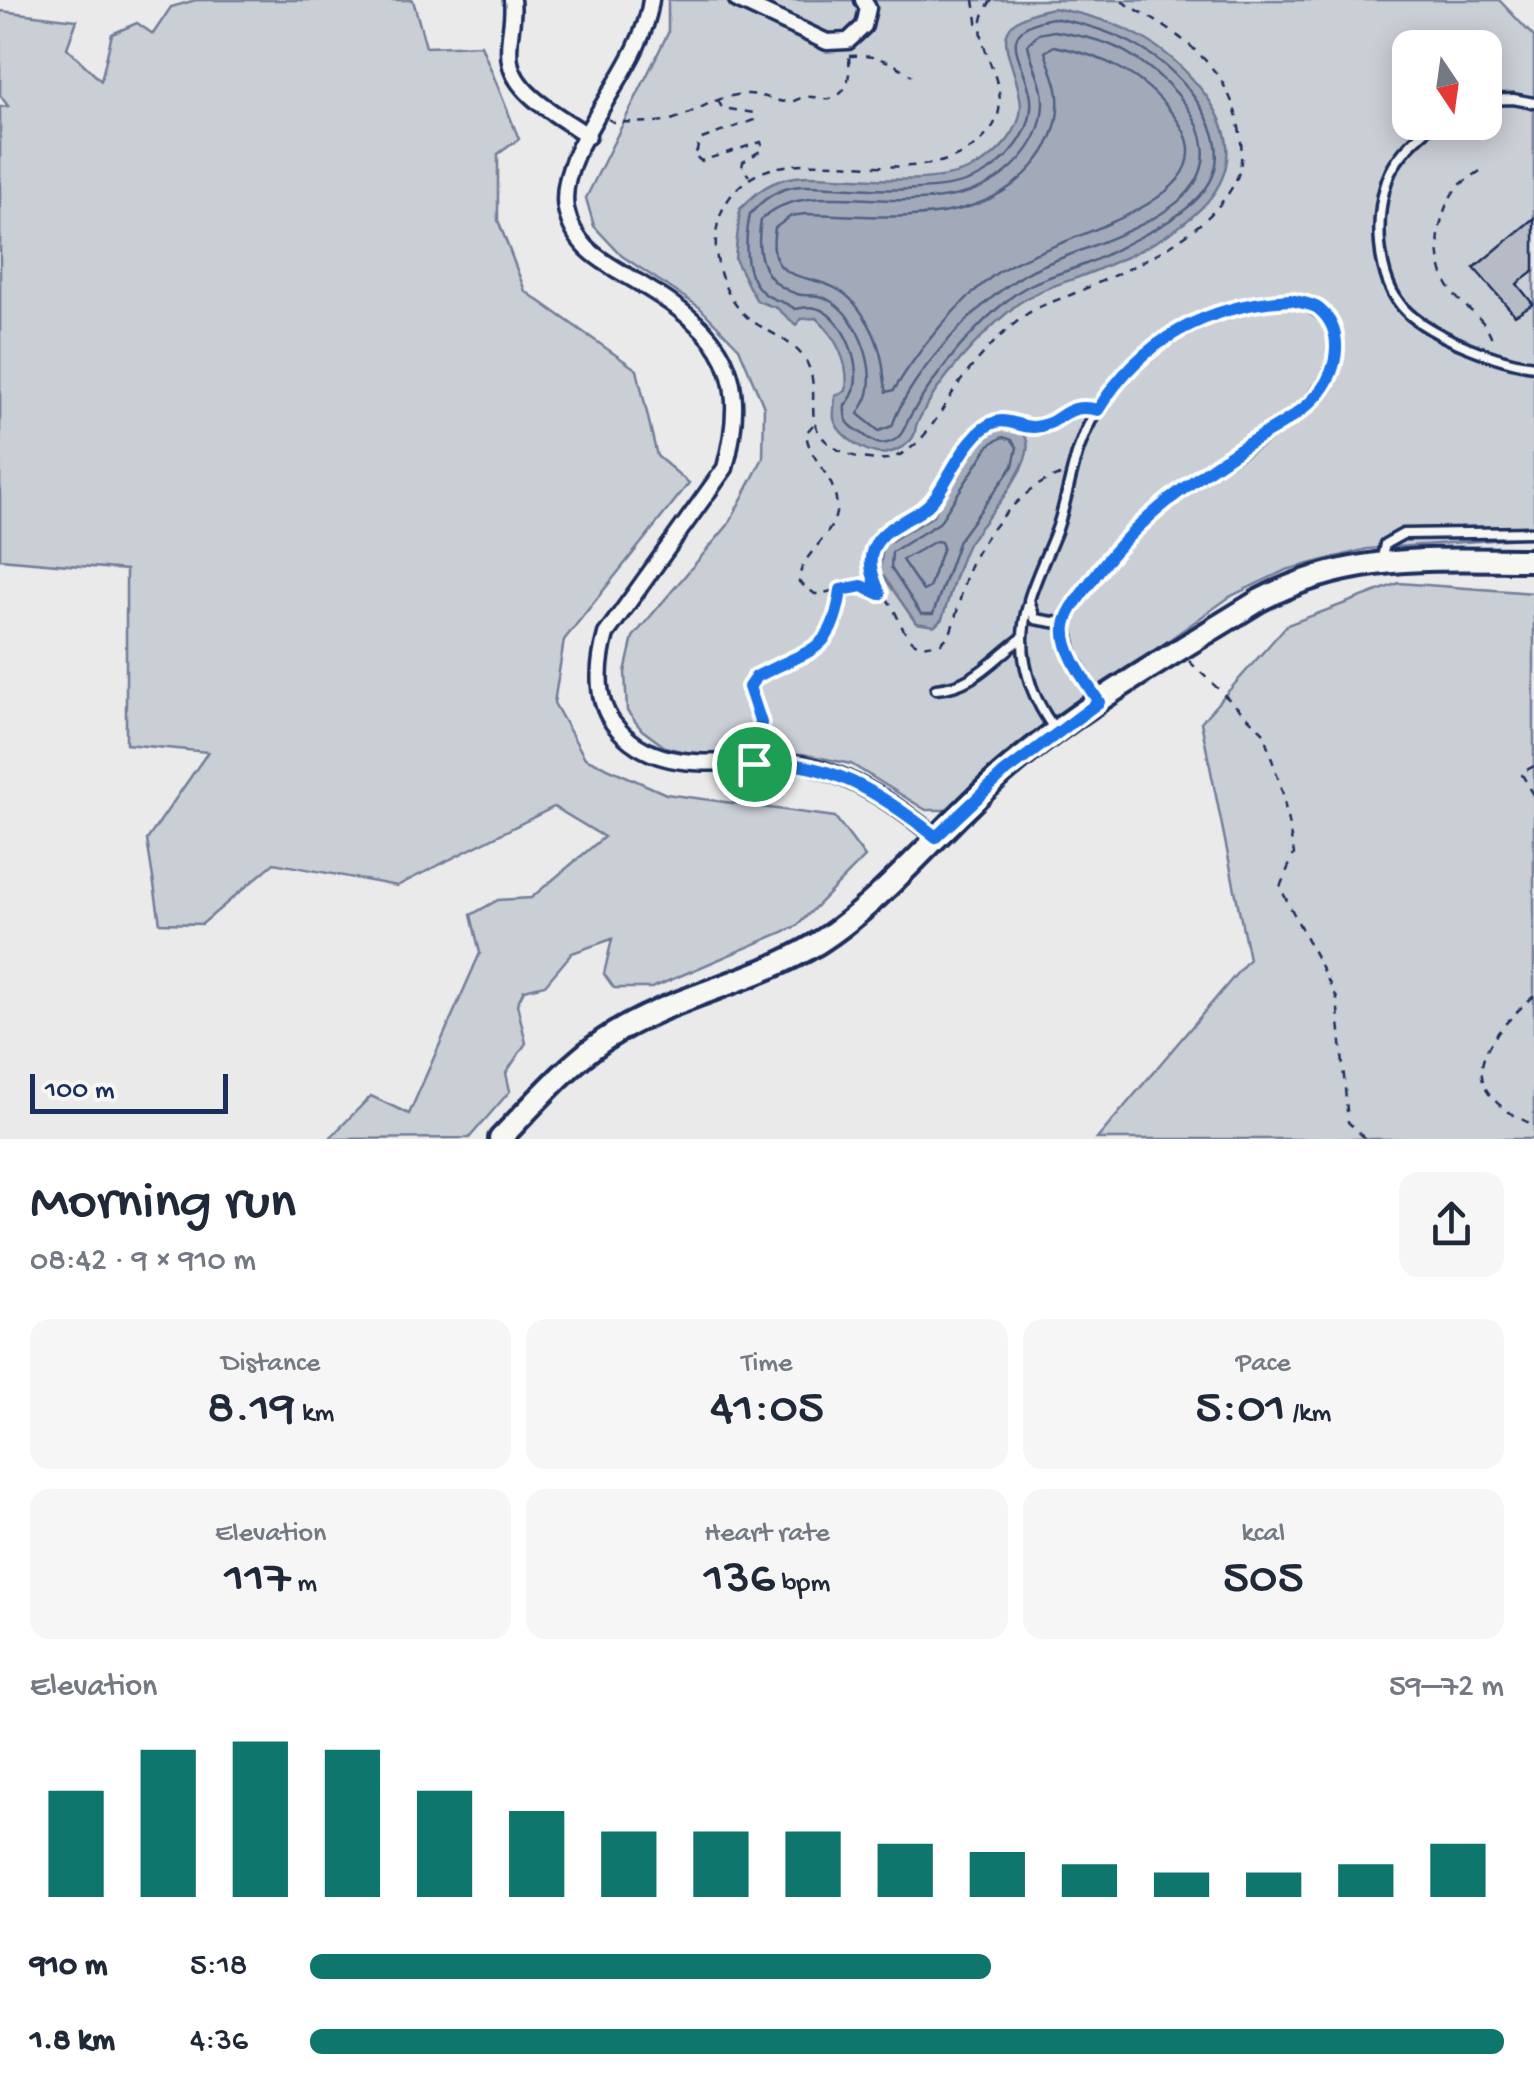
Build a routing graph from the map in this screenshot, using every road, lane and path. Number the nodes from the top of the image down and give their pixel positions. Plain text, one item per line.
1 (512, 0) edge
2 (651, 0) edge
3 (736, 0) edge
4 (863, 0) edge
5 (974, 0) edge
6 (992, 0) edge
7 (1119, 0) edge
8 (979, 31) junction
9 (912, 76) dead end
10 (1502, 99) edge
11 (718, 100) junction
12 (1534, 102) edge
13 (600, 114) junction
14 (588, 136) junction
15 (1414, 140) edge
16 (1480, 171) dead end
17 (750, 178) junction
18 (1494, 356) junction
19 (1534, 366) edge
20 (1098, 410) junction
21 (814, 424) junction
22 (1072, 474) junction
23 (1534, 532) edge
24 (1534, 560) edge
25 (1381, 562) junction
26 (841, 590) junction
27 (880, 594) junction
28 (1029, 600) junction
29 (1065, 624) junction
30 (1021, 639) junction
31 (1179, 651) junction
32 (936, 689) dead end
33 (1099, 702) junction
34 (1056, 732) junction
35 (754, 764) junction
36 (1534, 766) edge
37 (1534, 795) edge
38 (936, 837) junction
39 (1534, 996) edge
40 (1534, 1125) edge
41 (500, 1139) edge
42 (1366, 1139) edge

1 - 14 street
2 - 13 street
3 - 4 street
5 - 8 path
6 - 8 path
7 - 21 path
8 - 17 path
9 - 11 path
10 - 12 lane
11 - 13 path
11 - 17 path
13 - 14 street
14 - 35 street
15 - 18 lane
16 - 18 path
17 - 21 path
18 - 19 lane
20 - 22 lane
20 - 27 path
20 - 29 lane
21 - 26 path
22 - 27 path
22 - 28 lane
23 - 25 lane
24 - 25 main road
25 - 31 main road
26 - 27 path
26 - 35 path
28 - 29 lane
28 - 30 lane
29 - 33 lane
30 - 32 lane
30 - 34 lane
31 - 33 main road
31 - 42 path
33 - 34 main road
34 - 38 main road
35 - 38 street
36 - 37 path
38 - 41 main road
39 - 40 path

